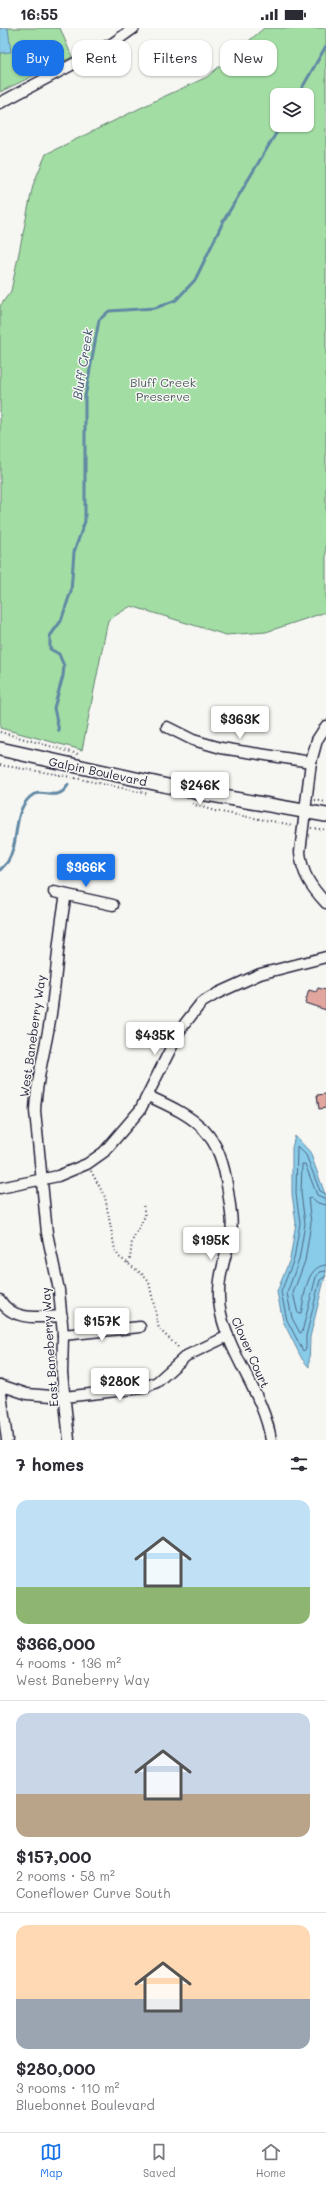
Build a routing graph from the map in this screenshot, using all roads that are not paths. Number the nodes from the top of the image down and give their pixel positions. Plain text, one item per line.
1 (134, 28) edge
2 (0, 103) edge
3 (326, 726) edge
4 (166, 727) dead end
5 (4, 752) edge
6 (311, 762) junction
7 (305, 813) junction
8 (326, 815) edge
9 (54, 892) dead end
10 (66, 895) junction
11 (326, 903) edge
12 (113, 905) dead end
13 (326, 956) edge
14 (148, 1096) junction
15 (43, 1181) junction
16 (0, 1188) edge
17 (0, 1300) edge
18 (62, 1316) junction
19 (140, 1327) dead end
20 (63, 1335) junction
21 (228, 1336) junction
22 (0, 1385) edge
23 (64, 1398) junction
24 (7, 1440) edge
25 (69, 1440) edge
26 (271, 1440) edge

1 - 2 street
3 - 6 street
4 - 6 street
5 - 7 street, Galpin Boulevard
6 - 7 street
7 - 8 street, Galpin Boulevard
7 - 11 street
9 - 10 street
10 - 12 street
10 - 15 street, West Baneberry Way
13 - 14 street
14 - 15 street
14 - 21 street, Clover Court
15 - 16 street
15 - 18 street, East Baneberry Way
17 - 18 street
18 - 20 street, East Baneberry Way
19 - 20 street
20 - 23 street, East Baneberry Way
21 - 23 street
21 - 26 street, Clover Court
22 - 23 street
22 - 24 street
23 - 25 street, East Baneberry Way

